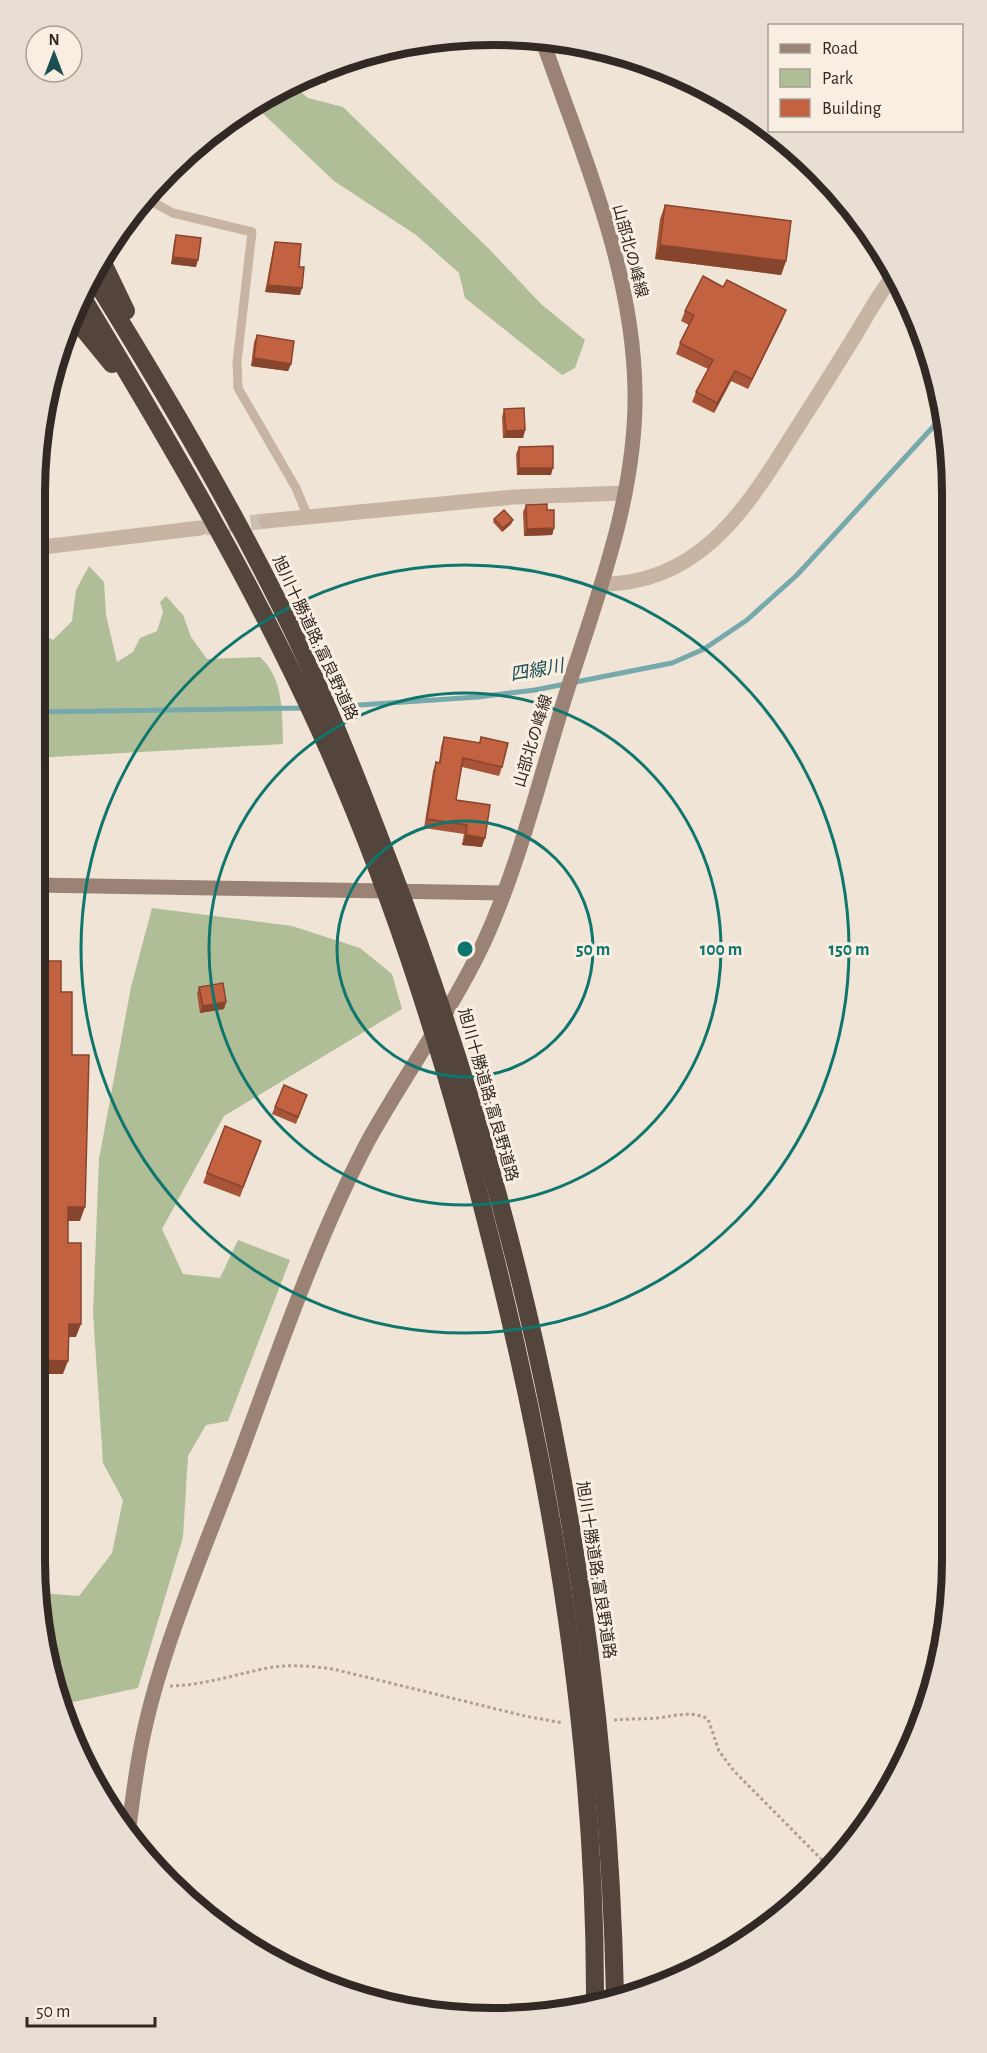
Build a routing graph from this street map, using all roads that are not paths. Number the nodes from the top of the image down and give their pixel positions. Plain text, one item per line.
1 (545, 48) edge
2 (153, 202) edge
3 (105, 268) edge
4 (889, 282) edge
5 (97, 283) edge
6 (87, 305) edge
7 (79, 323) edge
8 (172, 405) junction
9 (153, 414) junction
10 (625, 493) junction
11 (308, 517) junction
12 (266, 521) tunnel mouth
13 (200, 528) tunnel mouth
14 (45, 547) edge
15 (602, 584) junction
16 (307, 684) junction
17 (45, 885) edge
18 (504, 893) junction
19 (470, 1120) junction
20 (130, 1822) edge
21 (615, 1991) edge
22 (595, 1996) edge

1 - 10 main road, 山部北の峰線
2 - 11 lane
3 - 8 highway
4 - 15 street
5 - 8 highway, 旭川十勝道路;富良野道路
6 - 9 highway, 旭川十勝道路;富良野道路
7 - 9 highway
8 - 16 highway, 旭川十勝道路;富良野道路
9 - 16 highway, 旭川十勝道路;富良野道路
10 - 11 street
10 - 15 main road, 山部北の峰線
11 - 12 street
13 - 14 street
15 - 18 main road, 山部北の峰線
16 - 19 highway, 旭川十勝道路;富良野道路
17 - 18 main road
18 - 20 main road, 山部北の峰線
19 - 21 highway, 旭川十勝道路;富良野道路
19 - 22 highway, 旭川十勝道路;富良野道路

